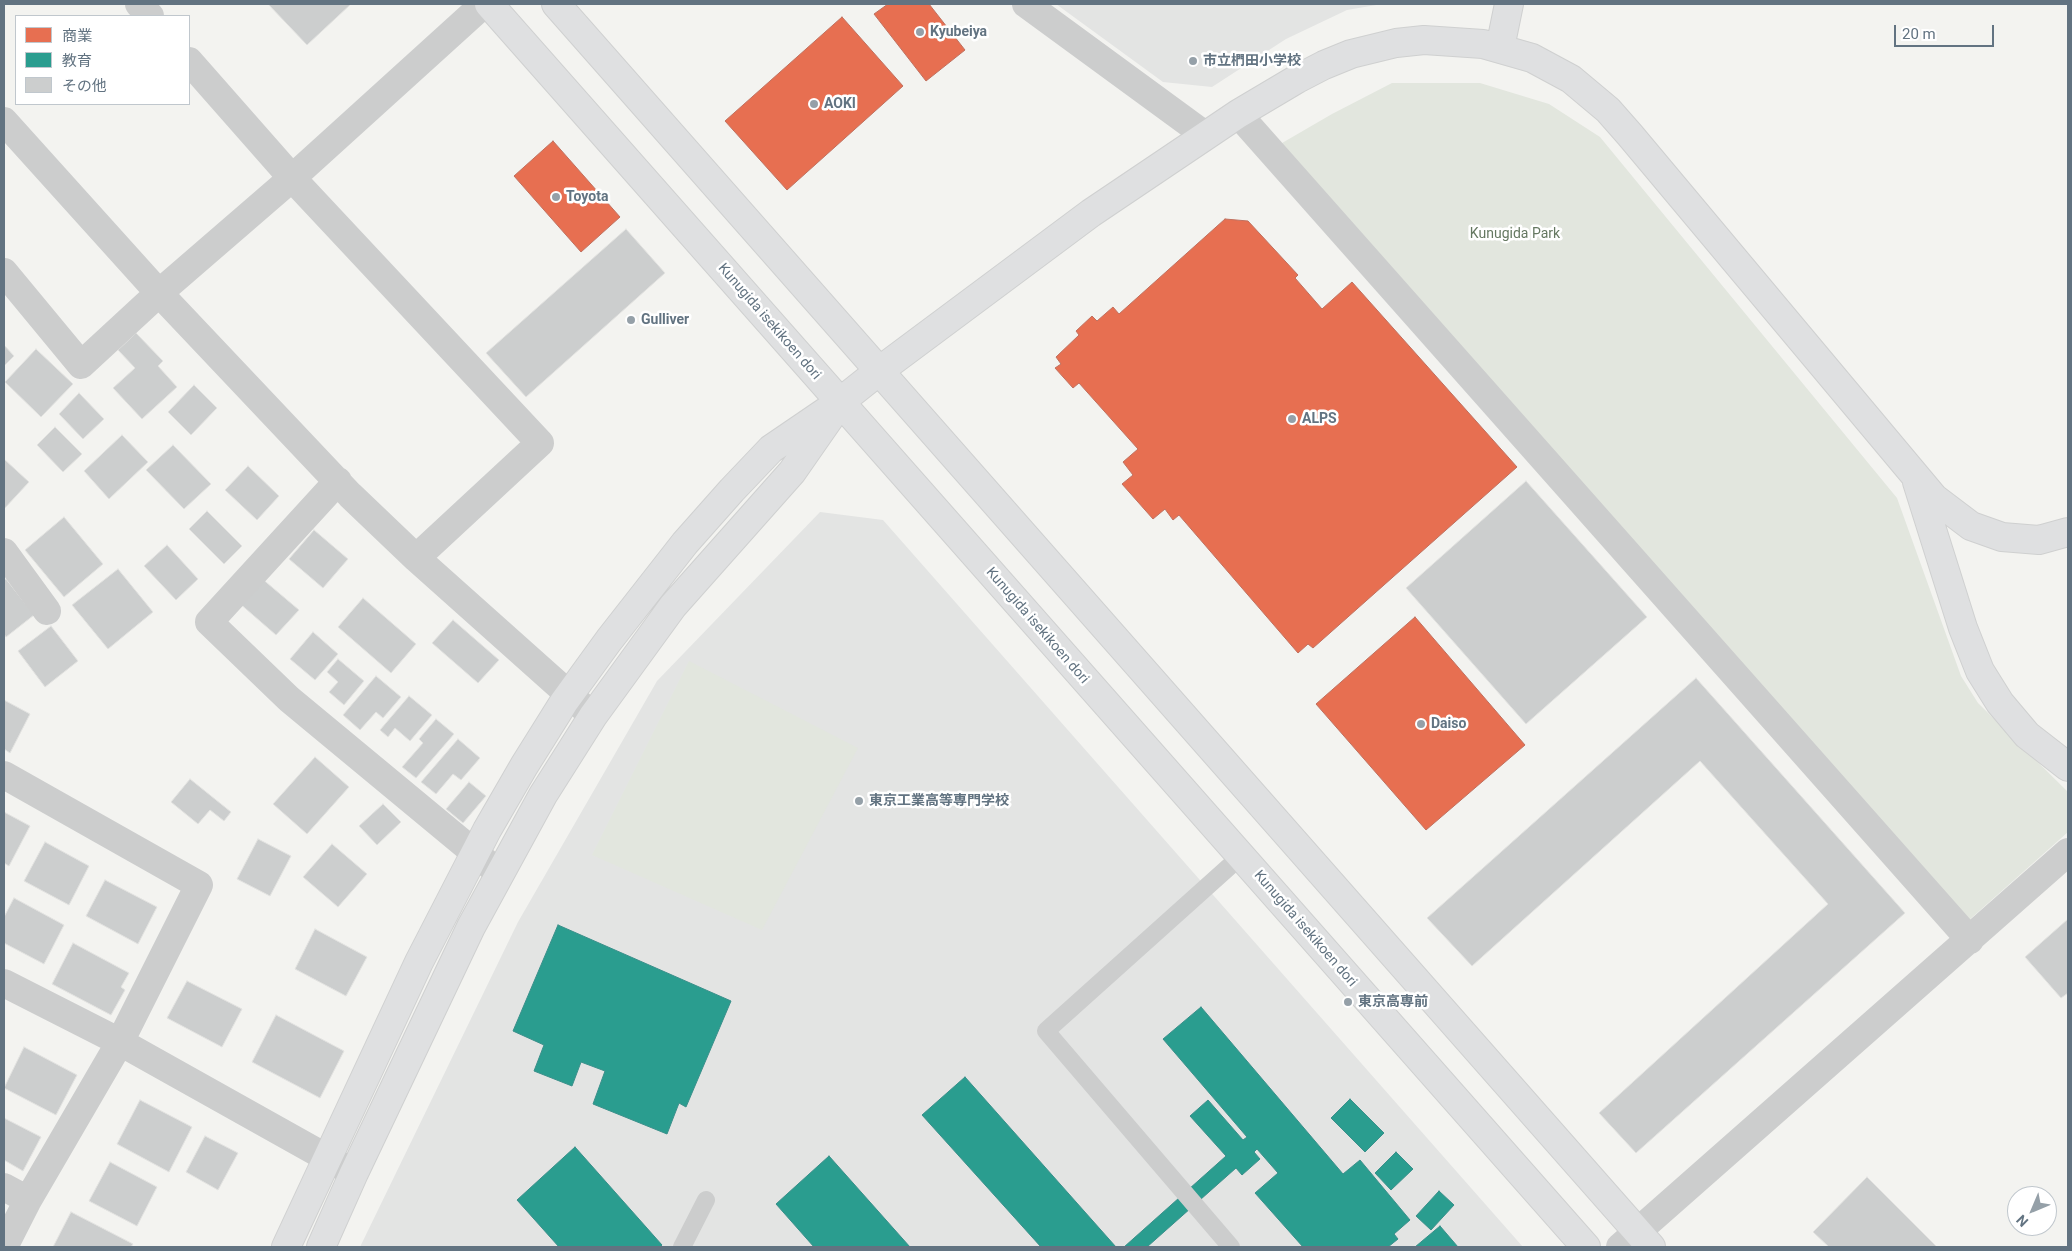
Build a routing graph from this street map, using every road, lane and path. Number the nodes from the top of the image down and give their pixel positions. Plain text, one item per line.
1 (139, 4) edge
2 (484, 4) edge
3 (489, 4) edge
4 (556, 4) edge
5 (1026, 4) edge
6 (1509, 4) edge
7 (149, 15) edge
8 (1500, 48) junction
9 (190, 62) edge
10 (1238, 114) junction
11 (4, 121) edge
12 (1205, 135) junction
13 (292, 178) junction
14 (4, 272) edge
15 (159, 293) junction
16 (879, 371) junction
17 (840, 402) junction
18 (1916, 479) junction
19 (338, 481) junction
20 (2068, 532) edge
21 (4, 552) edge
22 (416, 558) junction
23 (47, 611) dead end
24 (570, 694) junction
25 (593, 716) junction
26 (2068, 768) edge
27 (4, 775) edge
28 (2068, 852) edge
29 (475, 853) junction
30 (1241, 856) junction
31 (499, 873) junction
32 (1970, 940) junction
33 (4, 983) edge
34 (120, 1042) junction
35 (328, 1158) junction
36 (354, 1173) junction
37 (4, 1187) edge
38 (28, 1200) junction
39 (706, 1200) dead end
40 (1636, 1242) edge
41 (4, 1247) edge
42 (286, 1247) edge
43 (321, 1247) edge
44 (682, 1247) edge
45 (1231, 1247) edge
46 (1586, 1247) edge

1 - 7 street
2 - 13 street
3 - 17 street, Kunugida isekikoen dori
4 - 16 street
5 - 12 street
6 - 8 street
8 - 10 street
8 - 18 street
9 - 13 street
10 - 12 street
10 - 32 street
11 - 15 street
12 - 16 street
13 - 15 street
13 - 22 street
14 - 15 street
15 - 19 street
16 - 17 street
16 - 40 street
17 - 24 street
17 - 25 street
17 - 30 street, Kunugida isekikoen dori
18 - 20 street
18 - 26 street
19 - 22 street
19 - 29 street
21 - 23 street
22 - 24 street
24 - 25 street
24 - 29 street
25 - 31 street
27 - 34 street
28 - 32 street
29 - 31 street
29 - 35 street
30 - 45 lane
30 - 46 street, Kunugida isekikoen dori
31 - 36 street
32 - 40 street
33 - 34 street
34 - 35 street
34 - 38 street
35 - 36 street
35 - 42 street
36 - 43 street
37 - 38 street
38 - 41 street
39 - 44 lane

